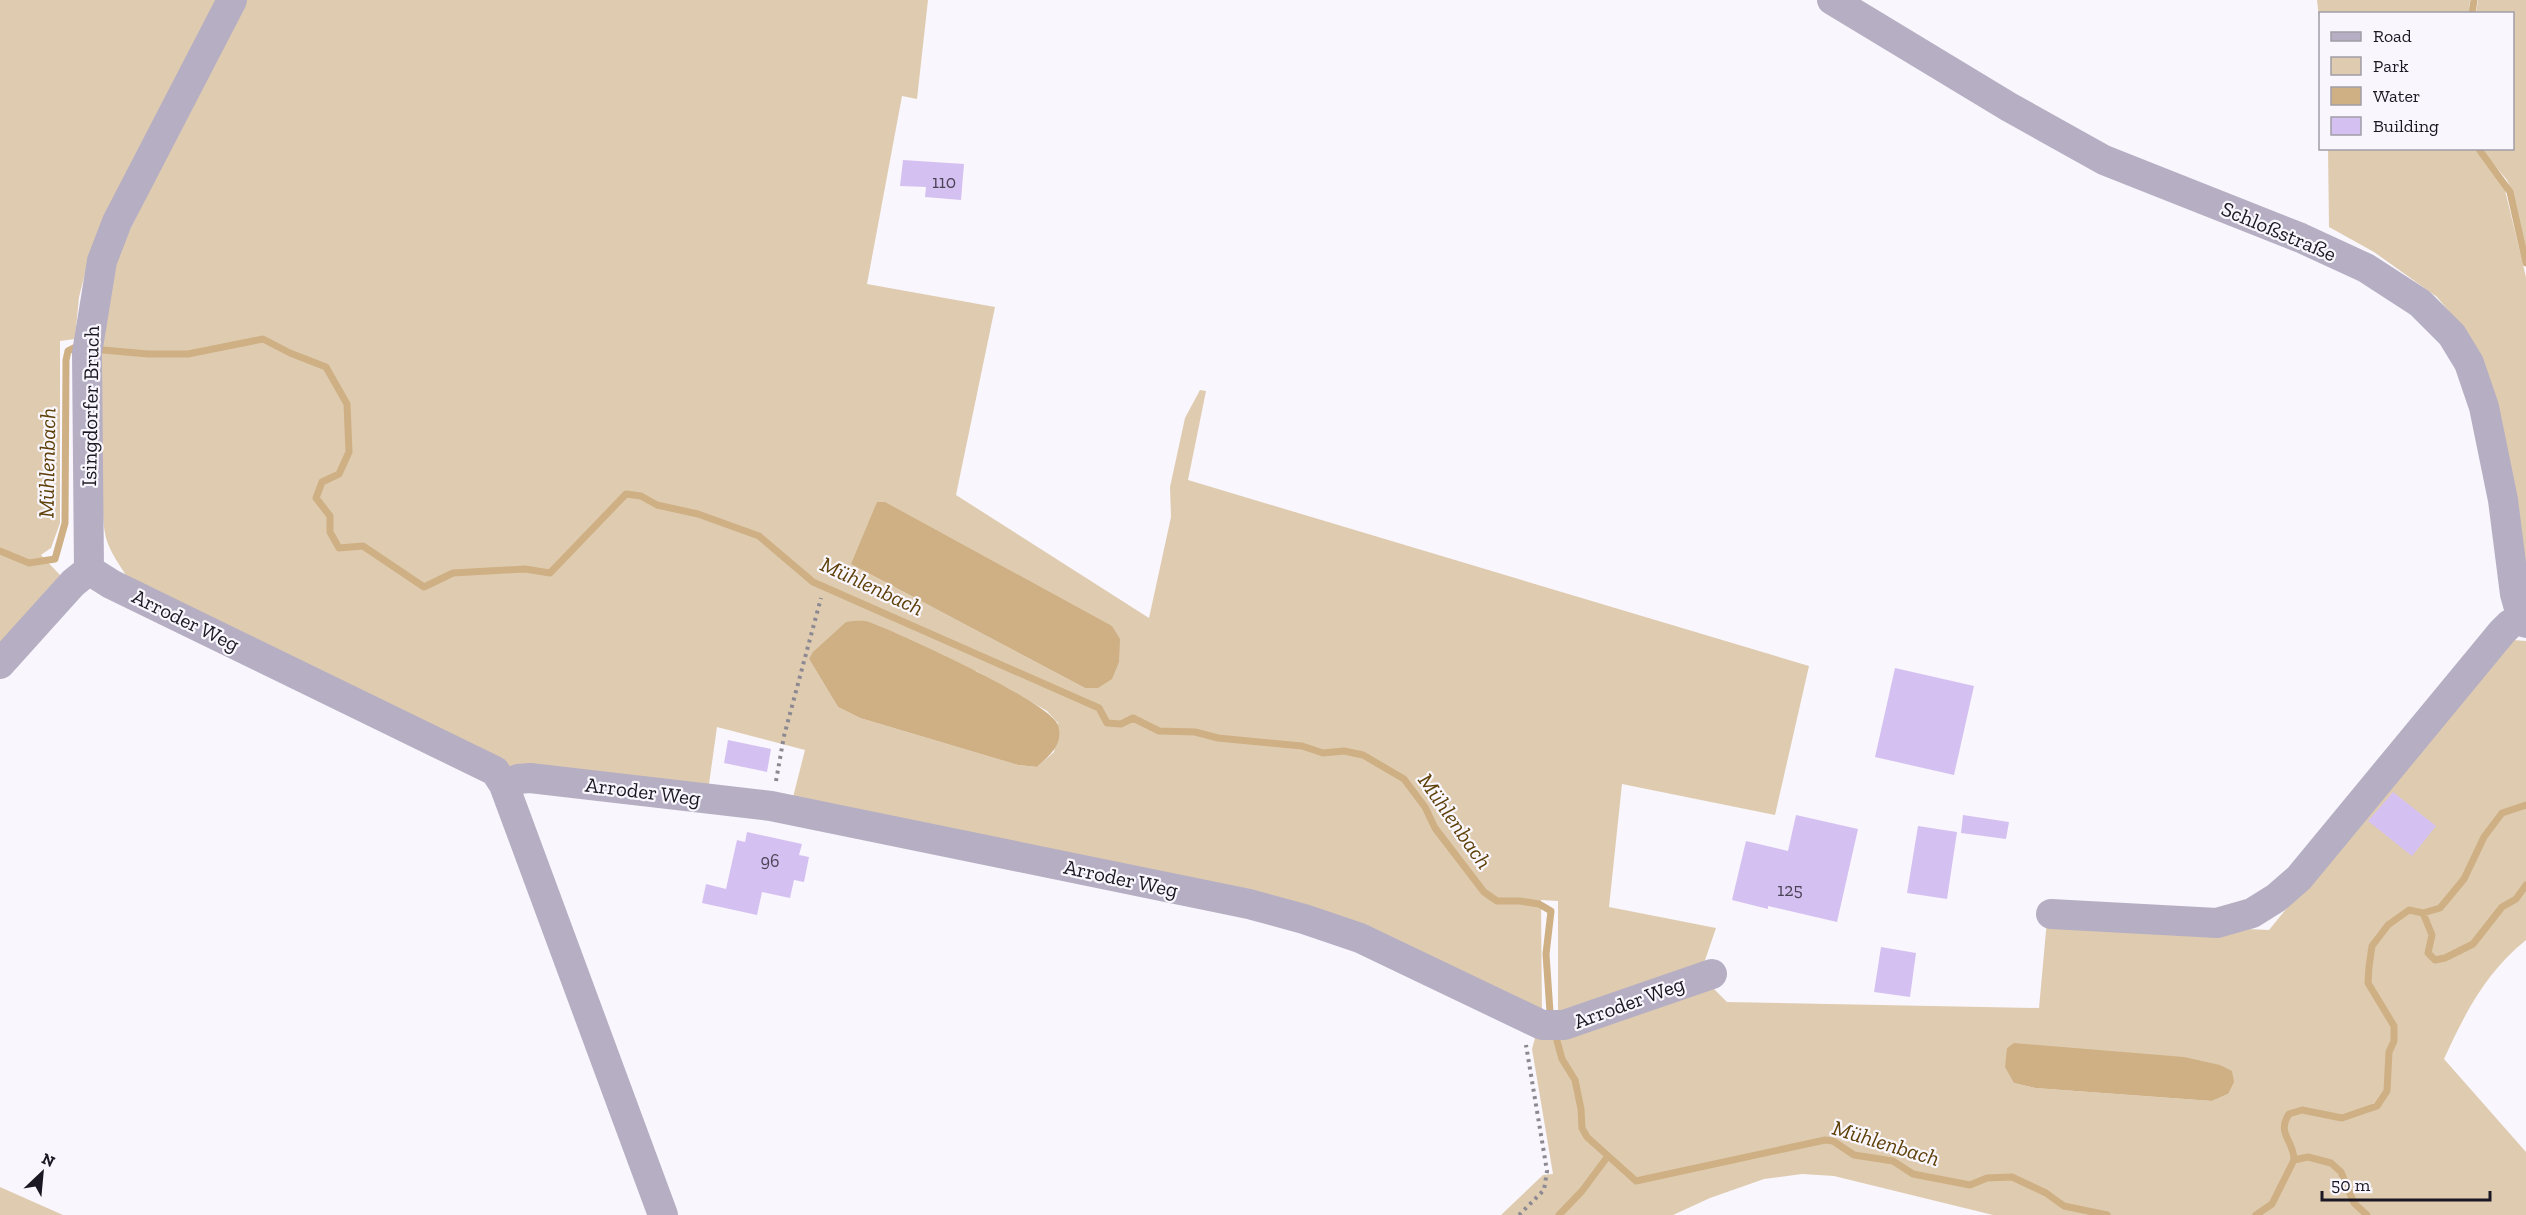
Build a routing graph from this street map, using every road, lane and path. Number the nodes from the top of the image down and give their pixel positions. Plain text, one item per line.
1 (232, 0) edge
2 (1832, 0) edge
3 (89, 570) junction
4 (821, 598) dead end
5 (2524, 621) edge
6 (0, 664) edge
7 (504, 785) junction
8 (771, 806) junction
9 (2051, 914) dead end
10 (1712, 974) dead end
11 (1532, 1021) junction
12 (663, 1215) edge
13 (1520, 1215) edge

1 - 3 street, Isingdorfer Bruch
2 - 5 street, Schloßstraße
3 - 6 street
3 - 7 street, Arroder Weg
4 - 8 path
5 - 9 street
7 - 8 street, Arroder Weg
7 - 12 street, Arroder Weg
8 - 11 street, Arroder Weg
10 - 11 street, Arroder Weg
11 - 13 path

